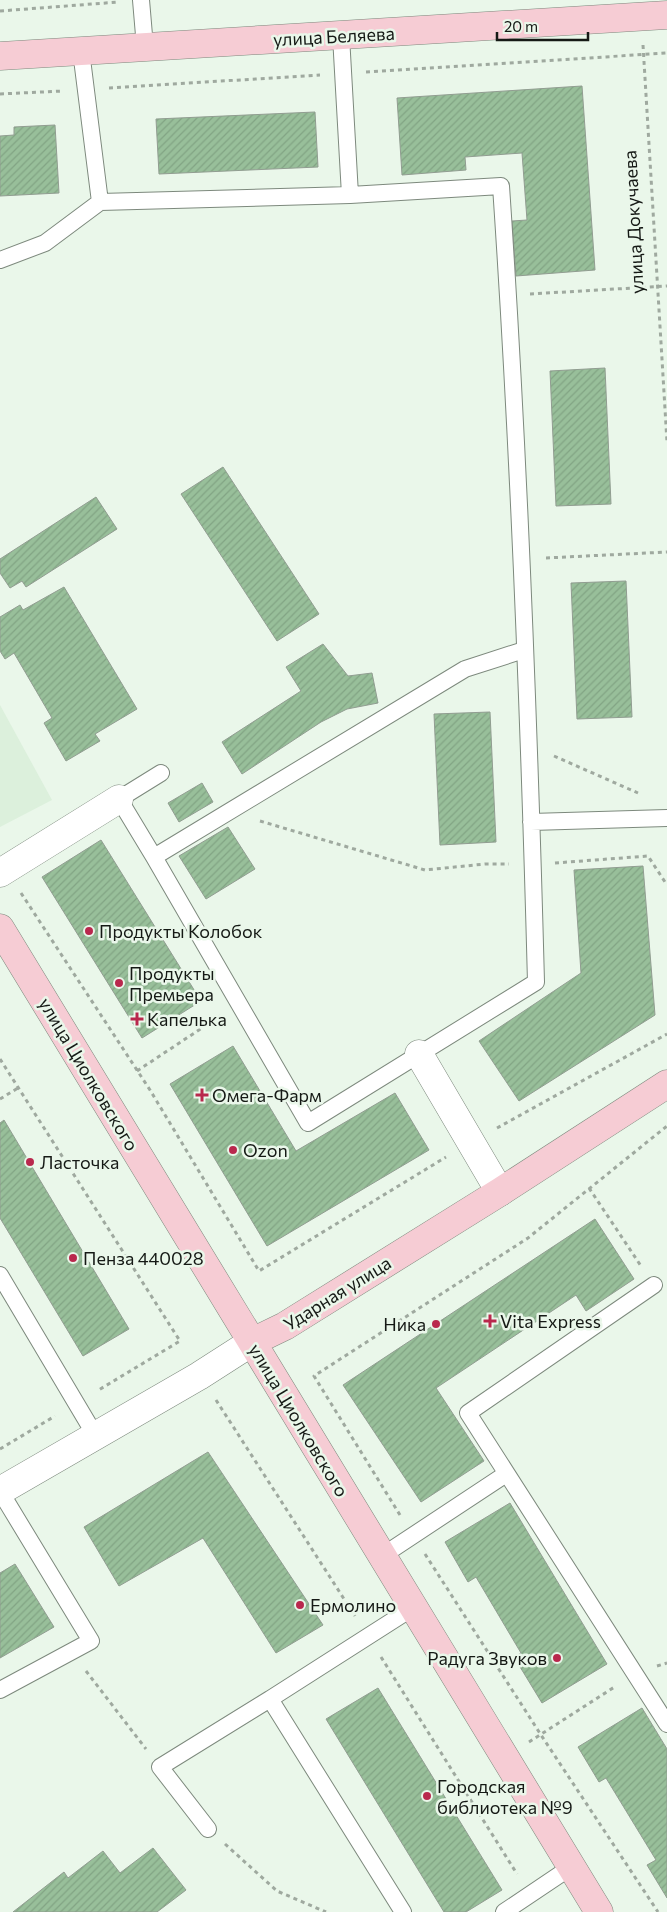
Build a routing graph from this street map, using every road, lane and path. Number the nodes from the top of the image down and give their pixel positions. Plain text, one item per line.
1 (141, 0) edge
2 (0, 11) edge
3 (650, 11) edge
4 (341, 36) junction
5 (145, 47) junction
6 (81, 51) junction
7 (0, 56) edge
8 (350, 195) junction
9 (100, 202) junction
10 (0, 260) edge
11 (657, 286) junction
12 (667, 286) edge
13 (509, 295) junction
14 (667, 442) edge
15 (667, 552) edge
16 (520, 560) junction
17 (524, 650) junction
18 (528, 745) junction
19 (160, 773) dead end
20 (641, 795) dead end
21 (119, 799) junction
22 (228, 812) junction
23 (667, 818) edge
24 (532, 822) junction
25 (154, 857) junction
26 (533, 865) junction
27 (0, 873) edge
28 (667, 885) edge
29 (0, 928) edge
30 (239, 1003) junction
31 (419, 1054) junction
32 (0, 1059) edge
33 (137, 1071) dead end
34 (667, 1084) edge
35 (18, 1088) junction
36 (0, 1099) edge
37 (667, 1126) edge
38 (589, 1188) junction
39 (500, 1192) junction
40 (0, 1276) edge
41 (654, 1285) joint
42 (180, 1341) dead end
43 (252, 1342) junction
44 (96, 1435) junction
45 (506, 1474) junction
46 (0, 1491) edge
47 (413, 1536) junction
48 (382, 1556) junction
49 (414, 1608) junction
50 (72, 1652) junction
51 (667, 1663) edge
52 (634, 1674) junction
53 (0, 1690) edge
54 (270, 1699) junction
55 (667, 1724) edge
56 (541, 1735) junction
57 (505, 1756) junction
58 (160, 1767) junction
59 (208, 1829) joint
60 (571, 1867) junction
61 (326, 1912) edge
62 (403, 1912) edge
63 (504, 1912) edge
64 (599, 1912) edge
65 (658, 1912) edge

1 - 2 path
1 - 5 lane
3 - 4 main road, улица Беляева
3 - 11 path, улица Докучаева
4 - 5 main road, улица Беляева
4 - 8 lane
5 - 6 main road, улица Беляева
6 - 7 main road, улица Беляева
6 - 9 lane
8 - 9 lane
8 - 13 lane
9 - 10 lane
11 - 12 path
11 - 13 path
11 - 14 path, улица Докучаева
13 - 16 lane
15 - 16 path
16 - 17 lane
17 - 18 lane
17 - 22 lane
18 - 20 path
18 - 24 lane
19 - 21 lane
21 - 25 lane
21 - 27 street
22 - 25 lane
22 - 26 path
23 - 24 lane
24 - 26 lane
25 - 30 lane
26 - 28 path
26 - 31 lane
29 - 43 main road, улица Циолковского
30 - 31 lane
30 - 33 path
31 - 39 street
32 - 35 path
34 - 39 main road, Ударная улица
35 - 36 path
35 - 42 path
37 - 38 path
38 - 41 path
38 - 47 path
39 - 43 main road, Ударная улица
40 - 44 lane
41 - 45 lane
43 - 44 street, Ударная улица
43 - 48 main road, улица Циолковского
44 - 46 street, Ударная улица
45 - 47 lane
45 - 52 lane
46 - 50 lane
47 - 48 lane
47 - 56 path
48 - 49 main road, улица Циолковского
49 - 54 lane
49 - 57 main road, улица Циолковского
50 - 53 lane
50 - 58 path
51 - 52 path
52 - 55 lane
52 - 56 path
54 - 58 lane
54 - 62 lane
56 - 57 path
56 - 65 path
57 - 60 main road, улица Циолковского
58 - 59 lane
59 - 61 path
60 - 63 lane
60 - 64 main road, улица Циолковского

